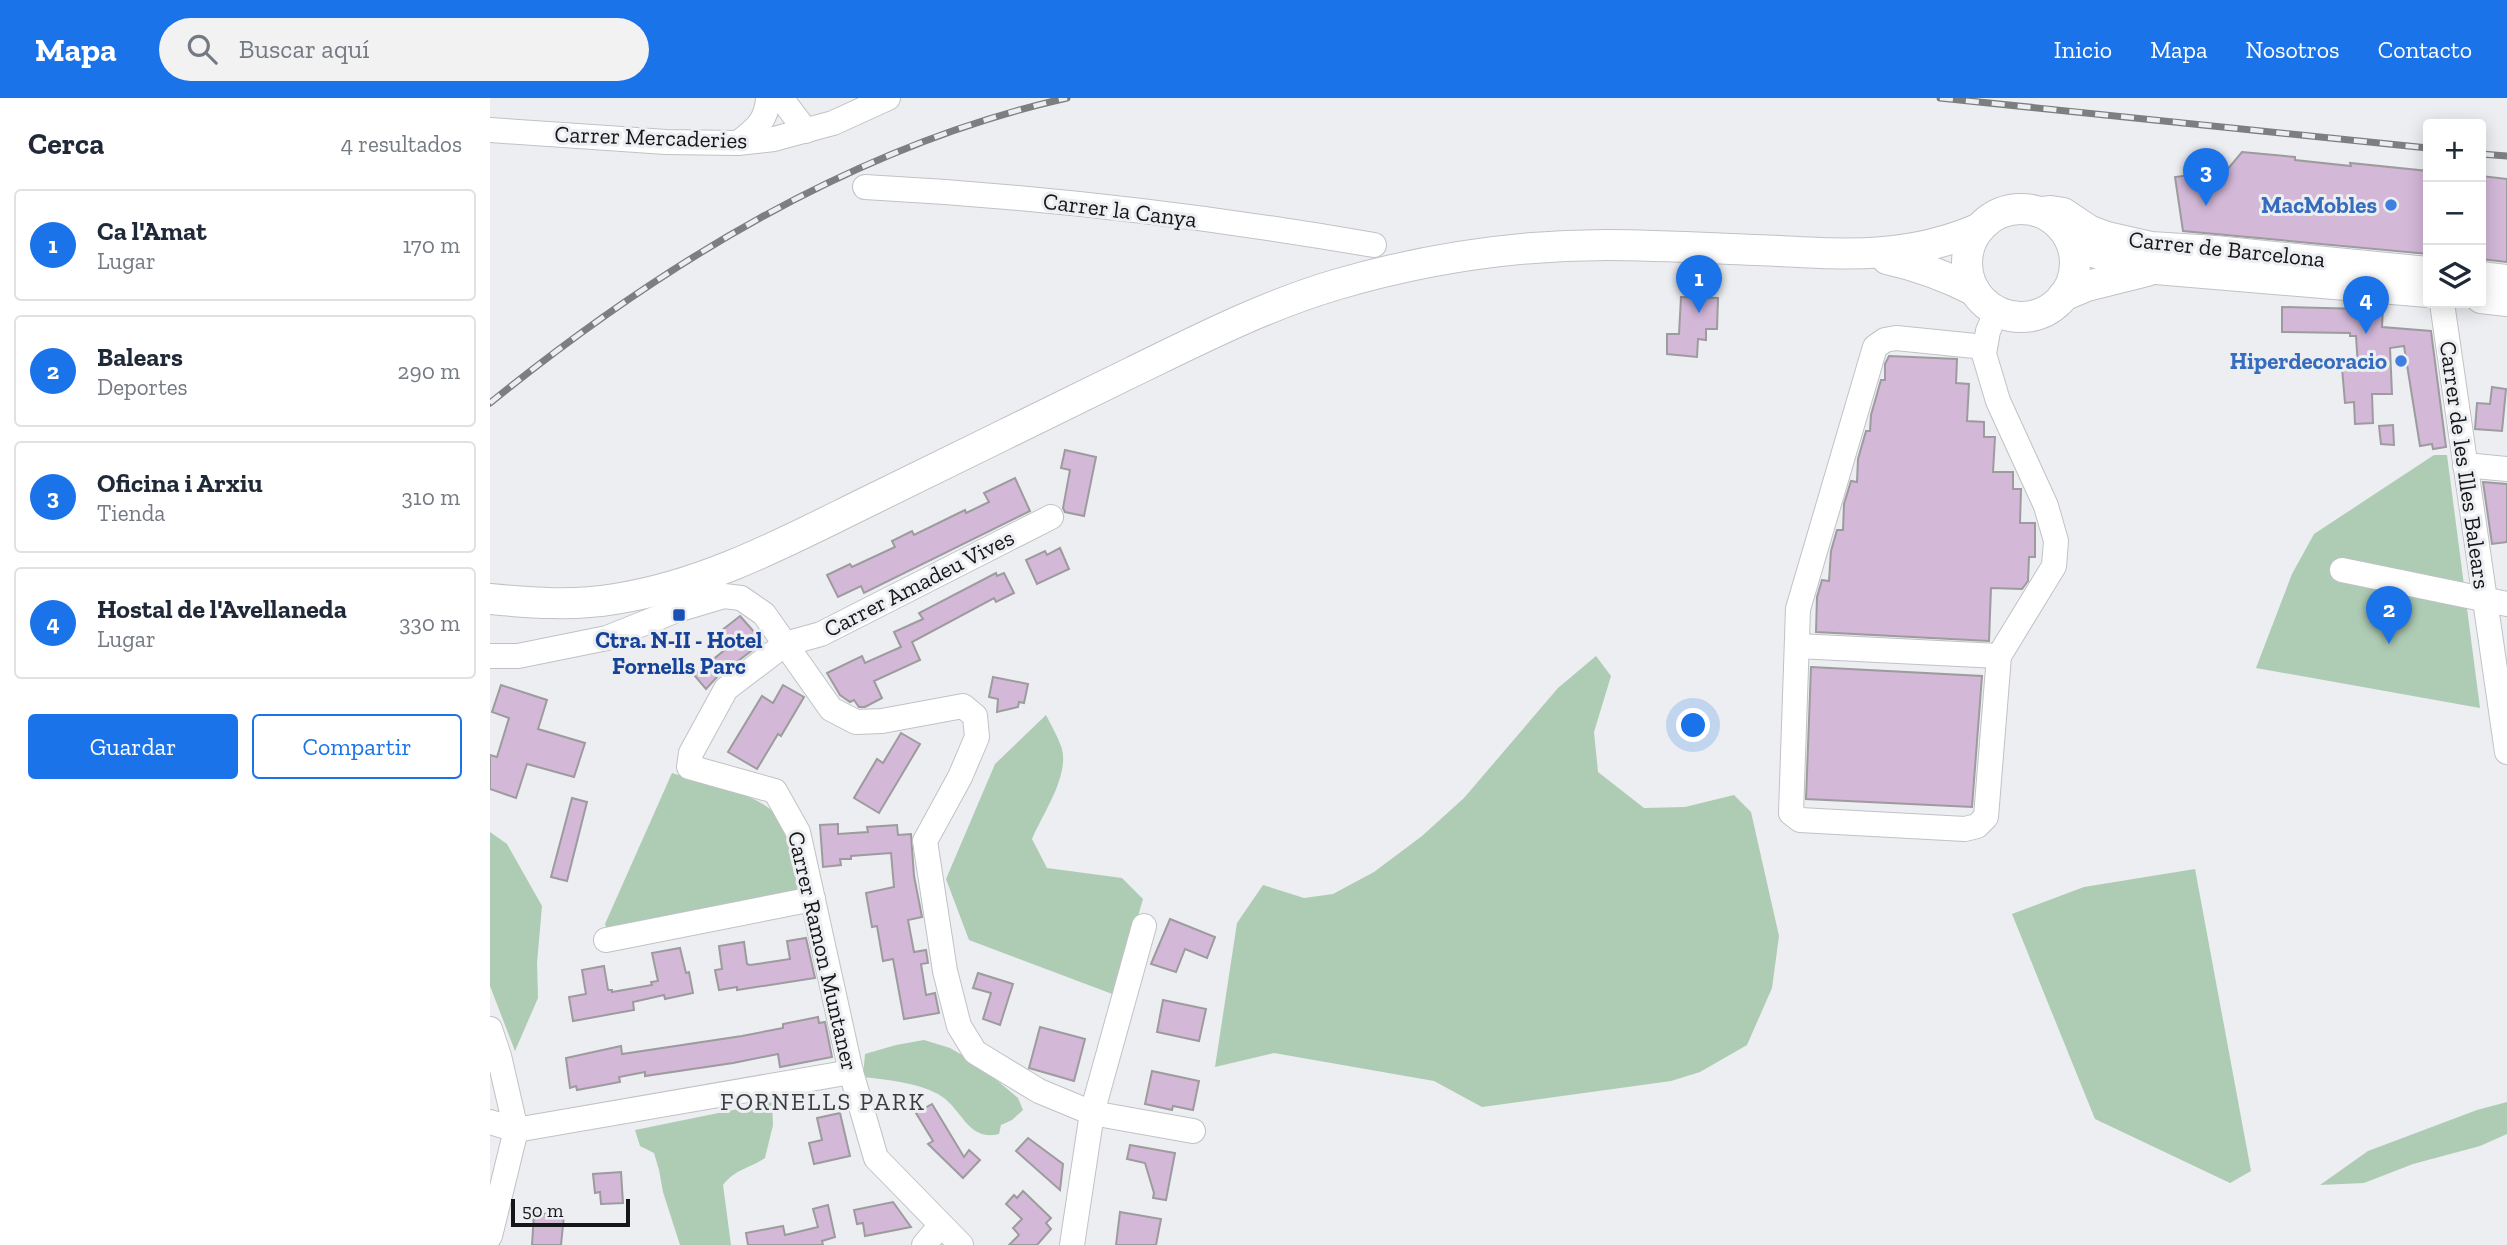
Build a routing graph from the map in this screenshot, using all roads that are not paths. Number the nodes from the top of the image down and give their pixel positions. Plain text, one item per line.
1 (768, 98) edge
2 (781, 98) edge
3 (888, 98) edge
4 (490, 130) edge
5 (806, 131) junction
6 (738, 143) junction
7 (865, 187) dead end
8 (2033, 210) junction
9 (1980, 228) junction
10 (2069, 238) junction
11 (1374, 245) dead end
12 (1866, 255) junction
13 (2156, 269) junction
14 (2423, 269) edge
15 (2486, 275) edge
16 (2507, 277) edge
17 (1975, 291) junction
18 (2423, 292) edge
19 (2063, 296) junction
20 (2486, 299) edge
21 (2507, 301) edge
22 (2443, 308) edge
23 (1997, 311) junction
24 (1985, 347) junction
25 (2465, 465) junction
26 (2507, 470) edge
27 (1051, 517) dead end
28 (2342, 570) dead end
29 (490, 588) edge
30 (504, 600) edge
31 (2496, 602) edge
32 (785, 644) junction
33 (1797, 646) junction
34 (490, 656) edge
35 (1999, 656) junction
36 (2504, 712) edge
37 (2507, 752) edge
38 (813, 899) junction
39 (1144, 926) dead end
40 (606, 940) dead end
41 (490, 1029) edge
42 (851, 1072) junction
43 (1092, 1113) junction
44 (490, 1122) edge
45 (516, 1130) junction
46 (1193, 1131) dead end
47 (940, 1226) junction
48 (490, 1236) edge
49 (924, 1245) edge
50 (961, 1245) edge
51 (1072, 1245) edge

1 - 6 street
2 - 5 street
3 - 5 street, Carrer Mercaderies
4 - 6 street, Carrer Mercaderies
5 - 6 street, Carrer Mercaderies
7 - 11 street, Carrer la Canya
8 - 9 main road
8 - 10 main road
8 - 14 street, Carrer de Barcelona
9 - 12 main road
9 - 17 main road
10 - 13 main road, Carrer de Barcelona
10 - 19 main road
12 - 17 main road
12 - 30 main road
13 - 18 main road, Carrer de Barcelona
13 - 19 main road, Carrer de Barcelona
15 - 16 street
17 - 23 main road
19 - 23 main road
20 - 21 main road
22 - 25 street, Carrer de les Illes Balears
23 - 24 street
24 - 33 street
24 - 35 street
25 - 26 street
25 - 31 street, Carrer de les Illes Balears
27 - 32 street, Carrer Amadeu Vives
28 - 31 street
29 - 30 main road
31 - 36 street, Carrer de les Illes Balears
32 - 34 street
32 - 38 street, Carrer Ramon Muntaner
32 - 43 street
33 - 35 street
33 - 35 street
36 - 37 street, Carrer de les Illes Balears
38 - 40 street
38 - 42 street, Carrer Ramon Muntaner
39 - 43 street
41 - 45 street
42 - 45 street
42 - 47 street, Carrer Ramon Muntaner
43 - 46 street
43 - 51 street
44 - 45 street
45 - 48 street
47 - 49 street
47 - 50 street, Carrer Ramon Muntaner

